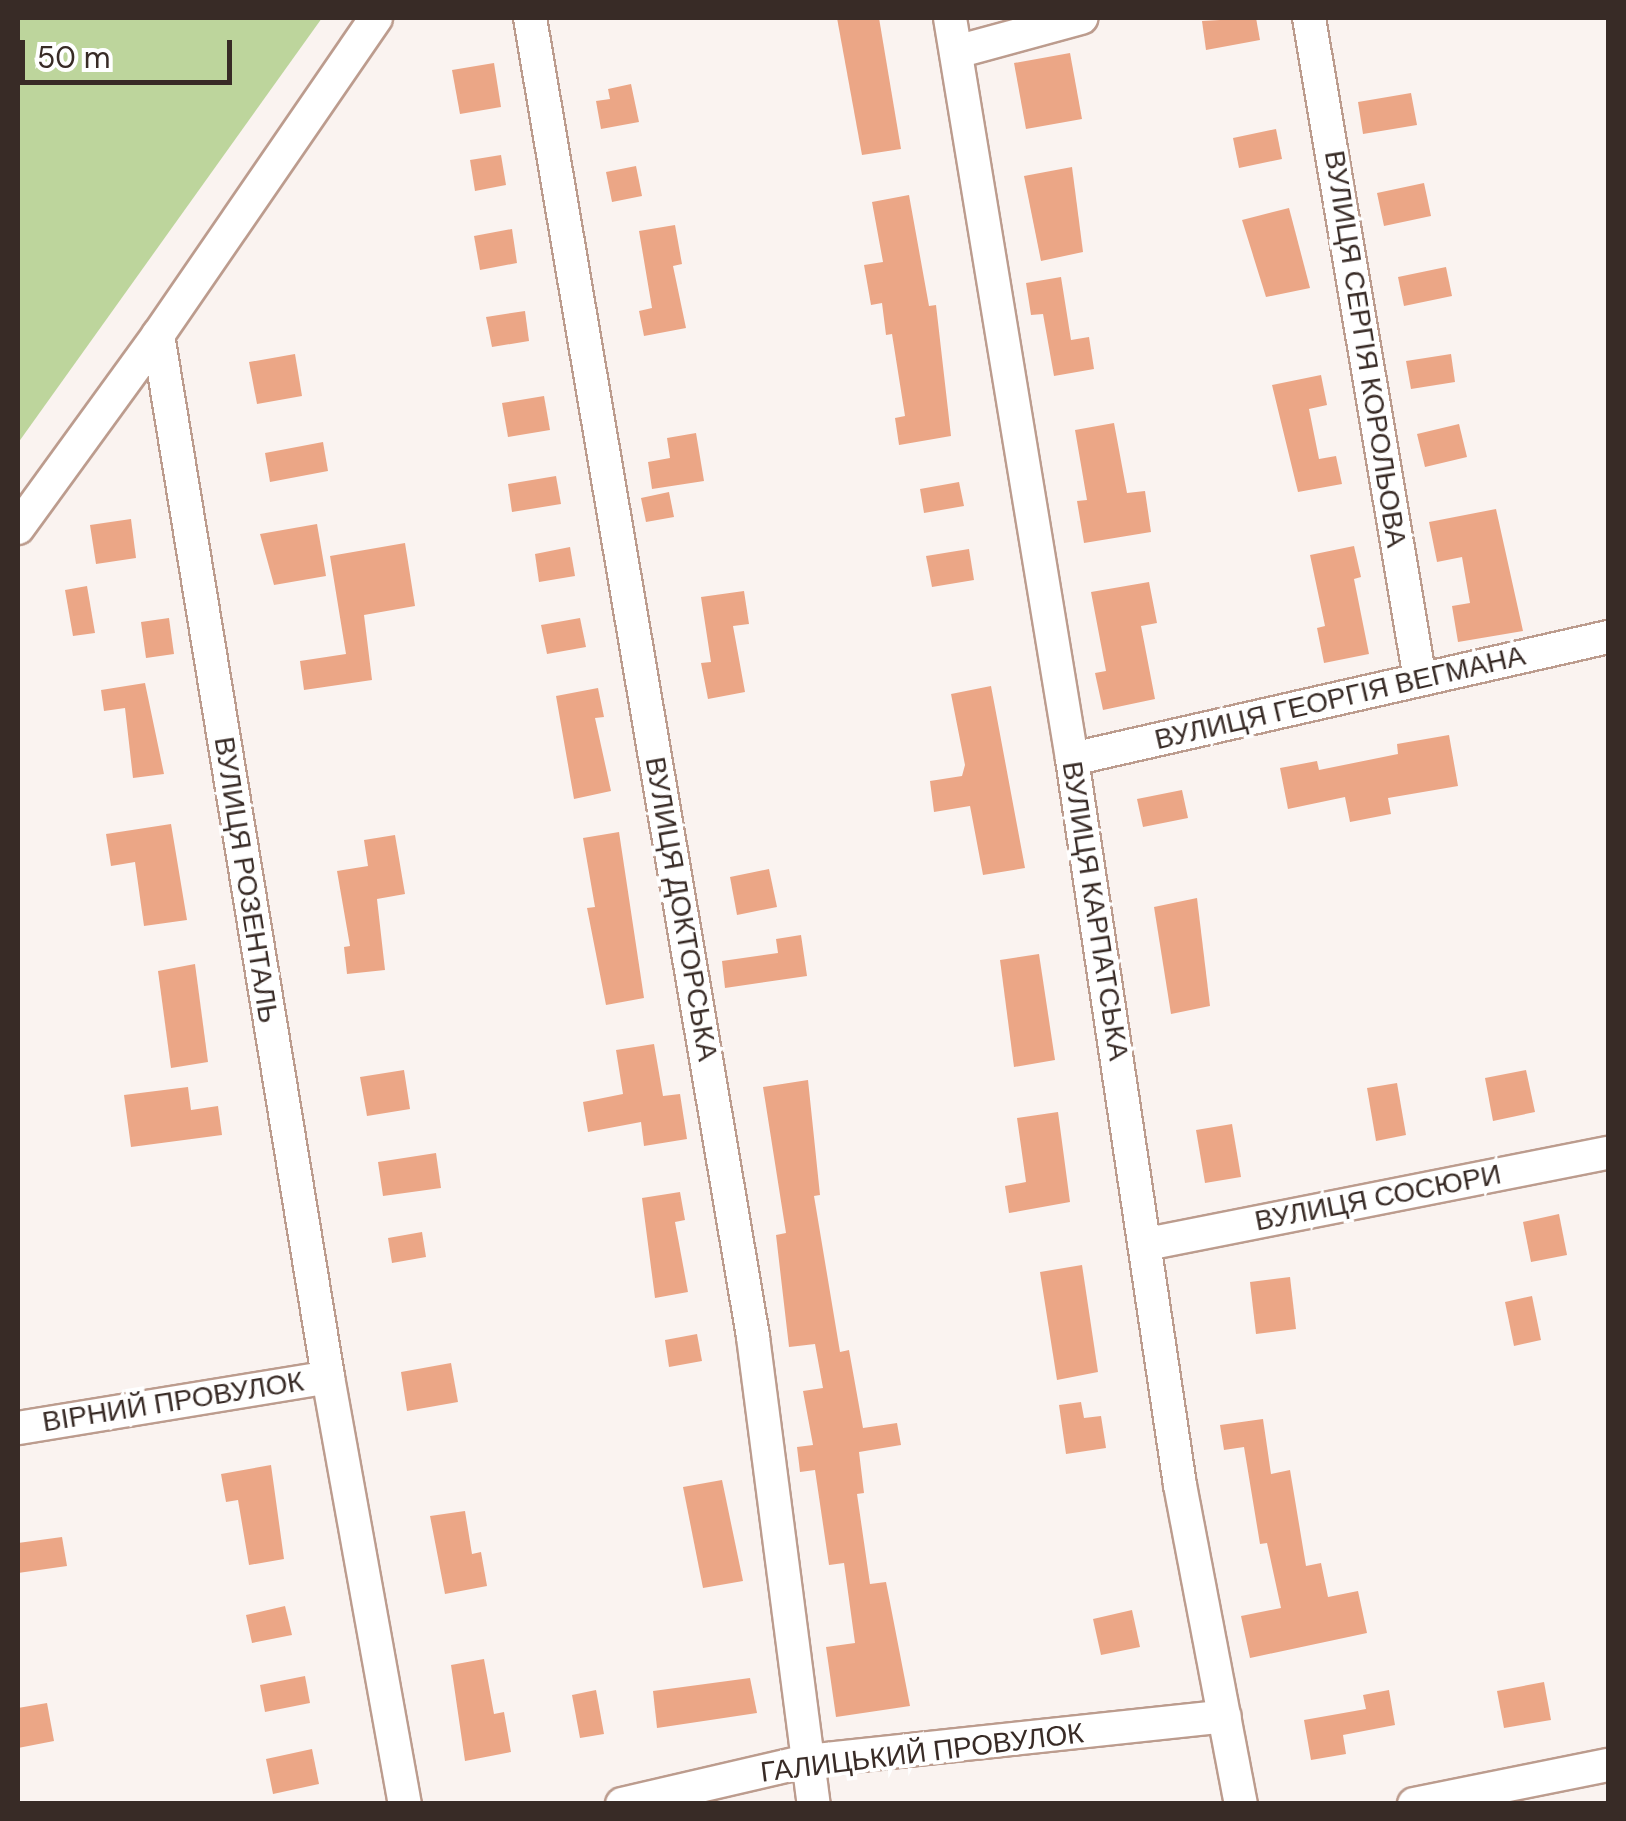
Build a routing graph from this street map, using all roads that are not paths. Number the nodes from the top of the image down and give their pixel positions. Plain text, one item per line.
1 (376, 18) edge
2 (530, 18) edge
3 (950, 18) edge
4 (1081, 18) edge
5 (1310, 18) edge
6 (956, 52) junction
7 (158, 336) junction
8 (18, 528) edge
9 (1608, 637) edge
10 (1420, 680) junction
11 (1072, 759) junction
12 (1608, 1154) edge
13 (1148, 1244) junction
14 (328, 1377) junction
15 (18, 1428) edge
16 (1225, 1716) junction
17 (807, 1762) junction
18 (1608, 1765) edge
19 (405, 1804) edge
20 (622, 1804) edge
21 (814, 1804) edge
22 (1241, 1804) edge
23 (1414, 1804) edge

1 - 7 street
2 - 17 street, ВУЛИЦЯ ДОКТОРСЬКА
3 - 6 street, ВУЛИЦЯ КАРПАТСЬКА
4 - 6 street
5 - 10 street, ВУЛИЦЯ СЕРГІЯ КОРОЛЬОВА
6 - 11 street, ВУЛИЦЯ КАРПАТСЬКА
7 - 8 street
7 - 14 street, ВУЛИЦЯ РОЗЕНТАЛЬ
9 - 10 street, ВУЛИЦЯ ГЕОРГІЯ ВЕГМАНА
10 - 11 street, ВУЛИЦЯ ГЕОРГІЯ ВЕГМАНА
11 - 13 street, ВУЛИЦЯ КАРПАТСЬКА
12 - 13 street, ВУЛИЦЯ СОСЮРИ
13 - 16 street, ВУЛИЦЯ КАРПАТСЬКА
14 - 15 street, ВІРНИЙ ПРОВУЛОК
14 - 19 street, ВУЛИЦЯ РОЗЕНТАЛЬ
16 - 17 street, ГАЛИЦЬКИЙ ПРОВУЛОК
16 - 22 street, ВУЛИЦЯ КАРПАТСЬКА
17 - 20 street, ГАЛИЦЬКИЙ ПРОВУЛОК
17 - 21 street, ВУЛИЦЯ ДОКТОРСЬКА
18 - 23 street

